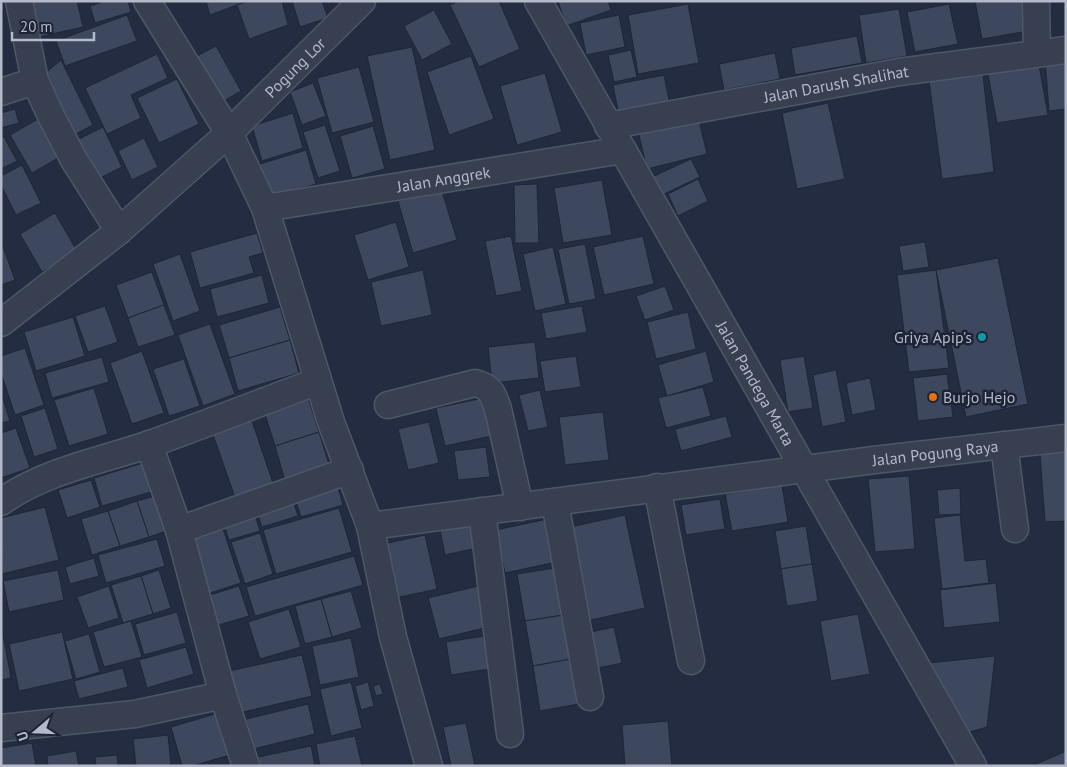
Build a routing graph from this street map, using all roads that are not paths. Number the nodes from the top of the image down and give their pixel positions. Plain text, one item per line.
1 (19, 1) edge
2 (147, 1) edge
3 (362, 1) edge
4 (538, 1) edge
5 (1036, 1) edge
6 (1066, 50) edge
7 (1037, 52) junction
8 (35, 81) junction
9 (1, 92) edge
10 (608, 126) junction
11 (229, 133) junction
12 (623, 150) junction
13 (264, 208) junction
14 (119, 231) junction
15 (1, 323) edge
16 (318, 381) junction
17 (388, 405) dead end
18 (1066, 438) edge
19 (149, 444) junction
20 (1004, 445) junction
21 (806, 469) junction
22 (350, 470) junction
23 (657, 487) junction
24 (1, 502) edge
25 (555, 502) junction
26 (520, 507) junction
27 (482, 511) junction
28 (370, 526) junction
29 (1015, 528) dead end
30 (179, 530) junction
31 (690, 661) dead end
32 (223, 696) junction
33 (590, 697) dead end
34 (1, 728) edge
35 (510, 734) dead end
36 (246, 766) edge
37 (429, 766) edge
38 (973, 766) edge

1 - 8 street
2 - 11 street
3 - 11 street, Pogung Lor
4 - 10 street, Jalan Pandega Marta
5 - 7 street
6 - 7 street, Jalan Darush Shalihat
7 - 10 street, Jalan Darush Shalihat
8 - 9 street
8 - 14 street
10 - 12 street, Jalan Pandega Marta
11 - 13 street
11 - 14 street, Pogung Lor
12 - 13 street, Jalan Anggrek
12 - 21 street, Jalan Pandega Marta
13 - 16 street
14 - 15 street, Pogung Lor
16 - 19 street
16 - 22 street
17 - 26 street
18 - 20 street, Jalan Pogung Raya
19 - 24 street
19 - 30 street
20 - 21 street, Jalan Pogung Raya
20 - 29 street
21 - 23 street, Jalan Pogung Raya
21 - 38 street, Jalan Pandega Marta
22 - 28 street
22 - 30 street
23 - 25 street, Jalan Pogung Raya
23 - 31 street
25 - 26 street, Jalan Pogung Raya
25 - 33 street
26 - 27 street, Jalan Pogung Raya
27 - 28 street, Jalan Pogung Raya
27 - 35 street
28 - 37 street
30 - 32 street
32 - 34 street
32 - 36 street

